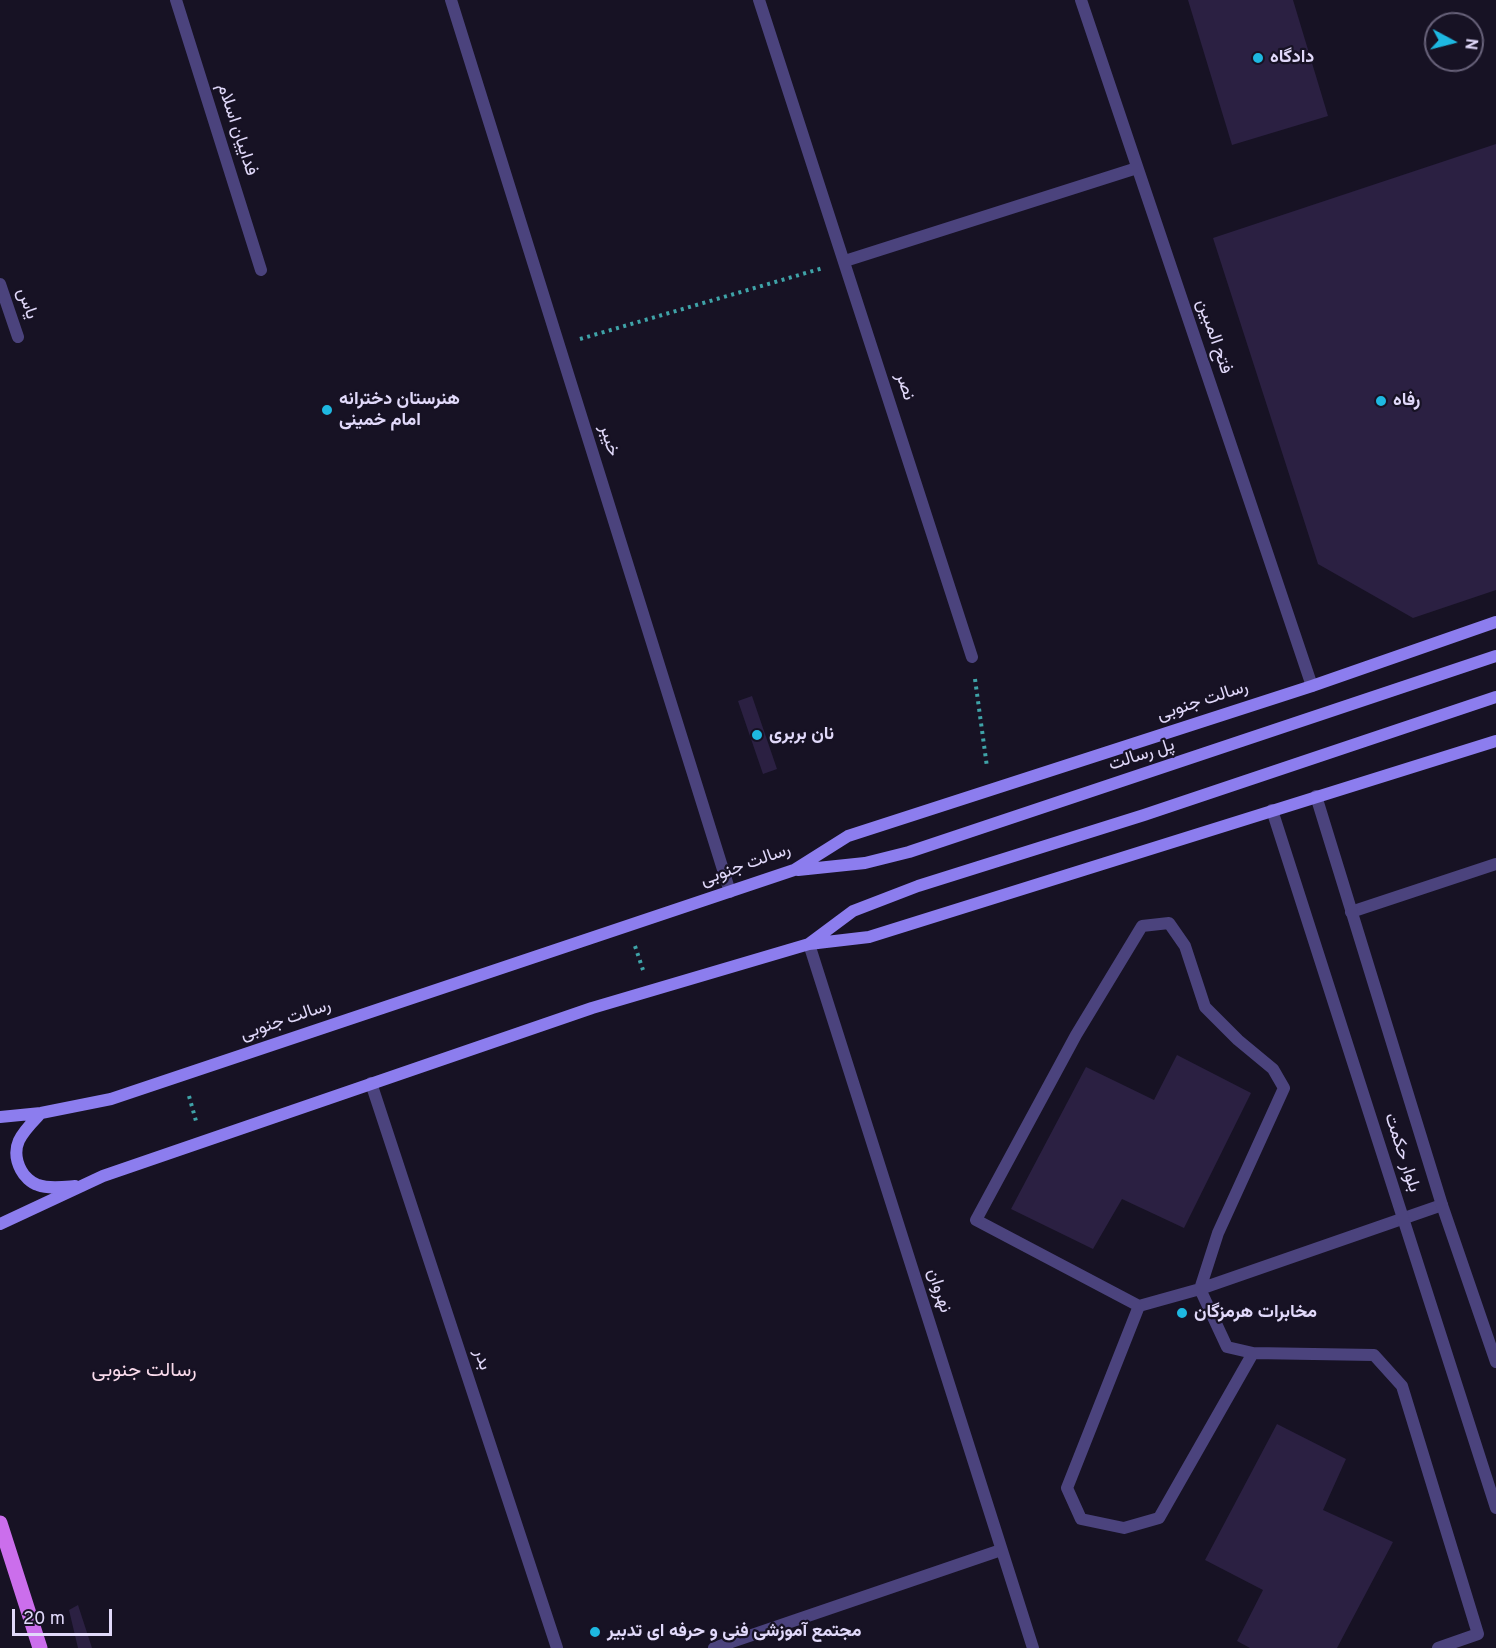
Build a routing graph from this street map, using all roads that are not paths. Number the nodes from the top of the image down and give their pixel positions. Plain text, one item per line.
1 (176, 0) edge
2 (452, 0) edge
3 (759, 0) edge
4 (1081, 0) edge
5 (1137, 168) junction
6 (845, 261) junction
7 (261, 270) dead end
8 (0, 284) edge
9 (18, 337) dead end
10 (1496, 622) edge
11 (1496, 656) edge
12 (972, 657) road end
13 (1312, 686) junction
14 (1496, 697) edge
15 (1496, 741) edge
16 (1316, 796) junction
17 (1272, 810) junction
18 (1496, 864) edge
19 (794, 870) junction
20 (730, 892) junction
21 (1351, 912) junction
22 (809, 944) junction
23 (371, 1083) junction
24 (41, 1113) junction
25 (0, 1117) edge
26 (81, 1186) junction
27 (1442, 1205) junction
28 (1403, 1218) junction
29 (0, 1224) edge
30 (1200, 1289) junction
31 (1139, 1306) junction
32 (1253, 1353) junction
33 (1496, 1362) edge
34 (1496, 1508) edge
35 (0, 1523) edge
36 (1001, 1550) junction
37 (40, 1648) edge
38 (558, 1648) edge
39 (714, 1648) edge
40 (1033, 1648) edge
41 (1438, 1648) edge

1 - 7 street, فداییان اسلام
2 - 20 street, خیبر
3 - 6 street, نصر
4 - 5 street, فتح المبین
5 - 6 street
5 - 13 street, فتح المبین
6 - 12 street, نصر
8 - 9 street, یاس
10 - 13 main road, رسالت جنوبی
11 - 19 main road, پل رسالت
13 - 19 main road, رسالت جنوبی
14 - 22 main road
15 - 16 main road
16 - 17 main road
16 - 21 street, بلوار حکمت
17 - 22 main road
17 - 28 street, بلوار حکمت
18 - 21 street
19 - 20 main road, رسالت جنوبی
20 - 24 main road, رسالت جنوبی
21 - 27 street, بلوار حکمت
22 - 23 main road
22 - 36 street, نهروان
23 - 26 main road
23 - 38 street, بدر
24 - 25 main road, رسالت جنوبی
24 - 26 main road
26 - 29 main road
27 - 28 street
27 - 33 street, بلوار حکمت
28 - 30 street
28 - 34 street, بلوار حکمت
30 - 31 street
30 - 31 street
30 - 32 street
31 - 32 street
32 - 41 street
35 - 37 main road
36 - 39 street
36 - 40 street, نهروان

